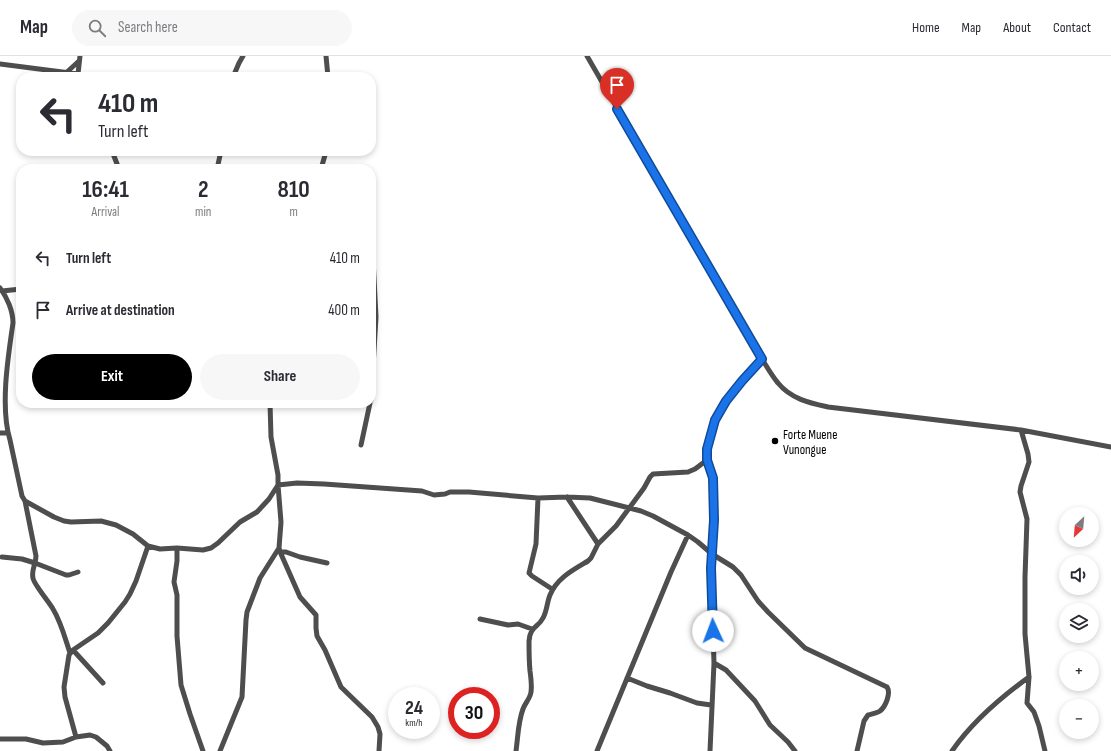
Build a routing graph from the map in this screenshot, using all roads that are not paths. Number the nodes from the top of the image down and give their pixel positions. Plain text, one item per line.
1 (243, 56) edge
2 (326, 56) edge
3 (587, 56) edge
4 (80, 58) edge
5 (0, 64) edge
6 (67, 72) joint
7 (79, 72) edge
8 (235, 72) edge
9 (328, 72) edge
10 (1, 289) edge
11 (16, 289) edge
12 (762, 359) junction
13 (270, 408) edge
14 (369, 408) edge
15 (1021, 430) junction
16 (0, 433) edge
17 (7, 433) junction
18 (361, 445) dead end
19 (1111, 447) edge
20 (707, 460) junction
21 (278, 486) junction
22 (567, 497) junction
23 (538, 498) junction
24 (25, 501) junction
25 (629, 508) junction
26 (688, 535) junction
27 (598, 544) junction
28 (148, 546) junction
29 (177, 548) junction
30 (279, 548) junction
31 (281, 554) junction
32 (712, 554) junction
33 (2, 557) dead end
34 (35, 563) junction
35 (327, 563) dead end
36 (78, 572) dead end
37 (552, 589) junction
38 (480, 619) dead end
39 (532, 630) junction
40 (72, 651) junction
41 (714, 662) junction
42 (1029, 677) junction
43 (627, 678) junction
44 (103, 683) dead end
45 (711, 705) junction
46 (76, 737) junction
47 (0, 739) edge
48 (110, 751) edge
49 (203, 751) edge
50 (220, 751) edge
51 (379, 751) edge
52 (516, 751) edge
53 (597, 751) edge
54 (710, 751) edge
55 (795, 751) edge
56 (857, 751) edge
57 (952, 751) edge
58 (1045, 751) edge

1 - 8 street
2 - 9 street
3 - 12 street
4 - 6 street
4 - 7 street
5 - 6 street
10 - 11 street
10 - 17 street
12 - 15 street
12 - 20 street
13 - 21 street
14 - 18 street
15 - 19 street
15 - 42 street
16 - 17 street
17 - 24 street
20 - 25 street
20 - 32 street
21 - 23 street
21 - 29 street
21 - 30 street
22 - 23 street
22 - 25 street
22 - 27 street
23 - 37 street
24 - 28 street
24 - 34 street
25 - 26 street
25 - 27 street
26 - 32 street
26 - 43 street
27 - 37 street
28 - 29 street
28 - 40 street
29 - 49 street
30 - 31 street
30 - 50 street
31 - 35 street
31 - 51 street
32 - 41 street
32 - 56 street
33 - 34 street
34 - 36 street
34 - 40 street
37 - 39 street
38 - 39 street
39 - 52 street
40 - 44 street
40 - 46 street
41 - 45 street
41 - 55 street
42 - 57 street
42 - 58 street
43 - 45 street
43 - 53 street
45 - 54 street
46 - 47 street
46 - 48 street

